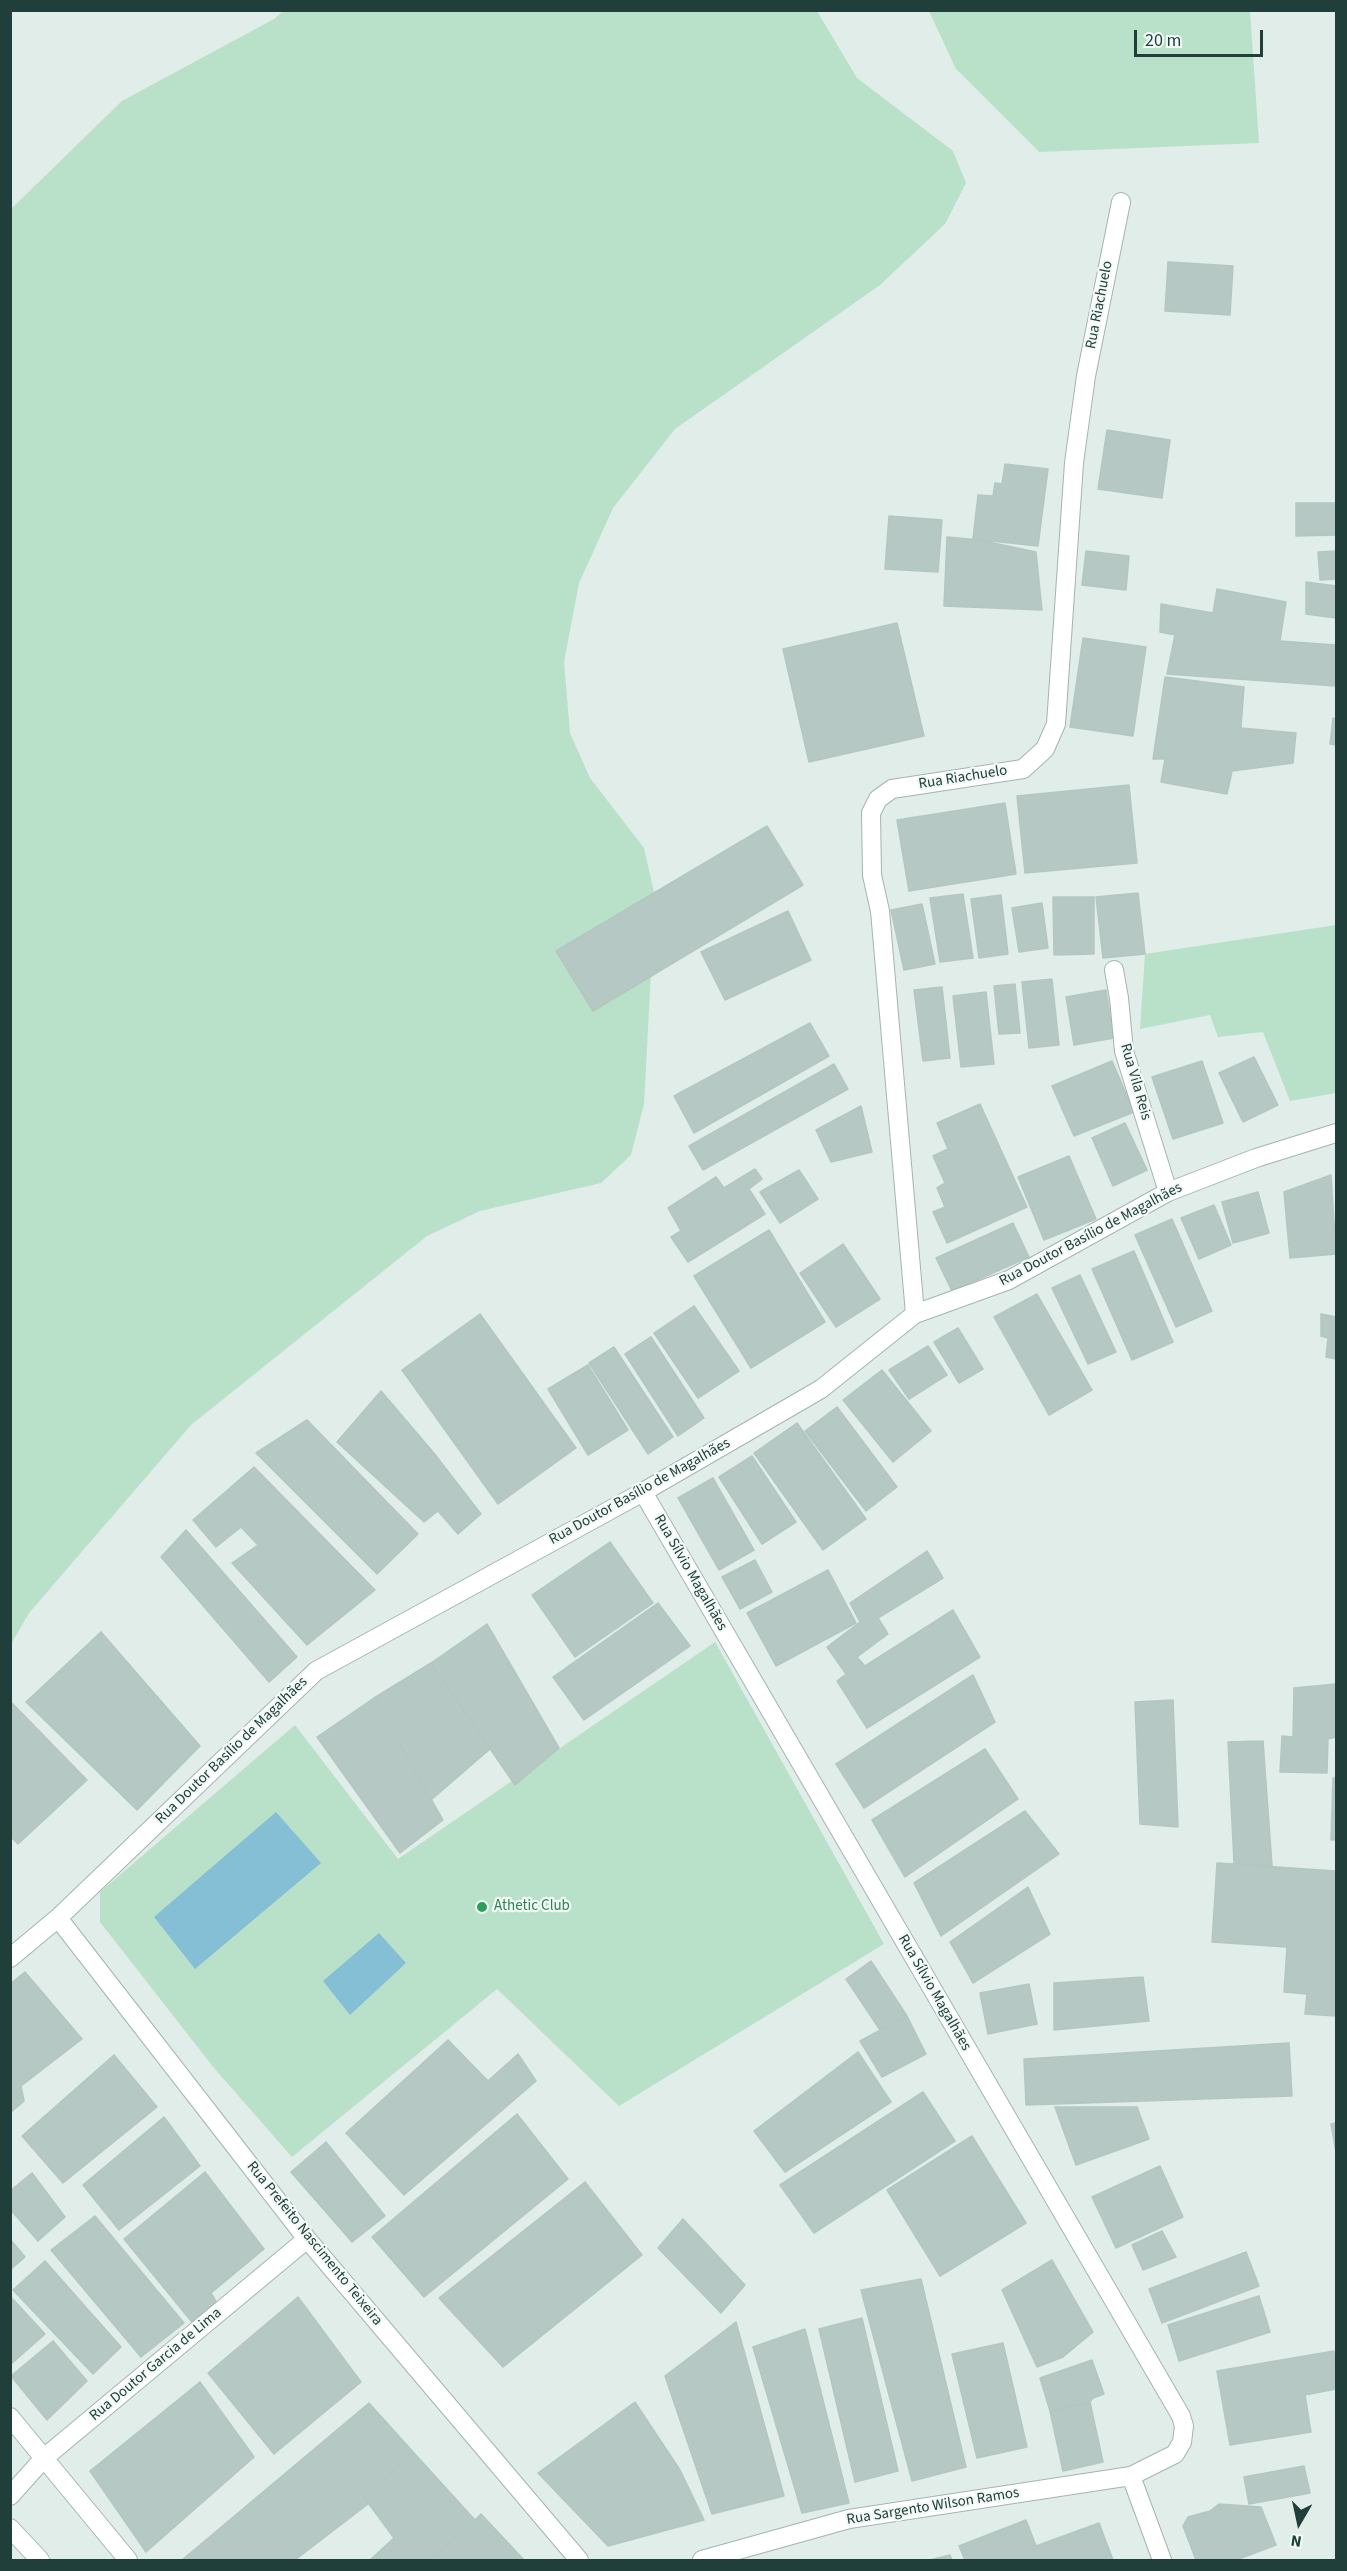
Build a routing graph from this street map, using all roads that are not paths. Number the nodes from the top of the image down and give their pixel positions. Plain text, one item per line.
1 (1121, 202) dead end
2 (1114, 970) dead end
3 (1336, 1133) edge
4 (1168, 1192) junction
5 (915, 1314) junction
6 (643, 1492) junction
7 (58, 1918) junction
8 (10, 1958) edge
9 (307, 2239) junction
10 (10, 2417) edge
11 (44, 2458) junction
12 (1131, 2476) junction
13 (10, 2496) edge
14 (10, 2528) edge
15 (40, 2560) edge
16 (128, 2560) edge
17 (579, 2560) edge
18 (702, 2560) edge
19 (1161, 2560) edge

1 - 5 street, Rua Riachuelo
2 - 4 street, Rua Vila Reis
3 - 4 street, Rua Doutor Basílio de Magalhães
4 - 5 street, Rua Doutor Basílio de Magalhães
5 - 6 street, Rua Doutor Basílio de Magalhães
6 - 7 street, Rua Doutor Basílio de Magalhães
6 - 12 street, Rua Sílvio Magalhães
7 - 8 street, Rua Doutor Basílio de Magalhães
7 - 9 street, Rua Prefeito Nascimento Teixeira
9 - 11 street, Rua Doutor Garcia de Lima
9 - 17 street, Rua Prefeito Nascimento Teixeira
10 - 11 street
11 - 13 street, Rua Doutor Garcia de Lima
11 - 16 street
12 - 18 street, Rua Sargento Wilson Ramos
12 - 19 street
14 - 15 street

